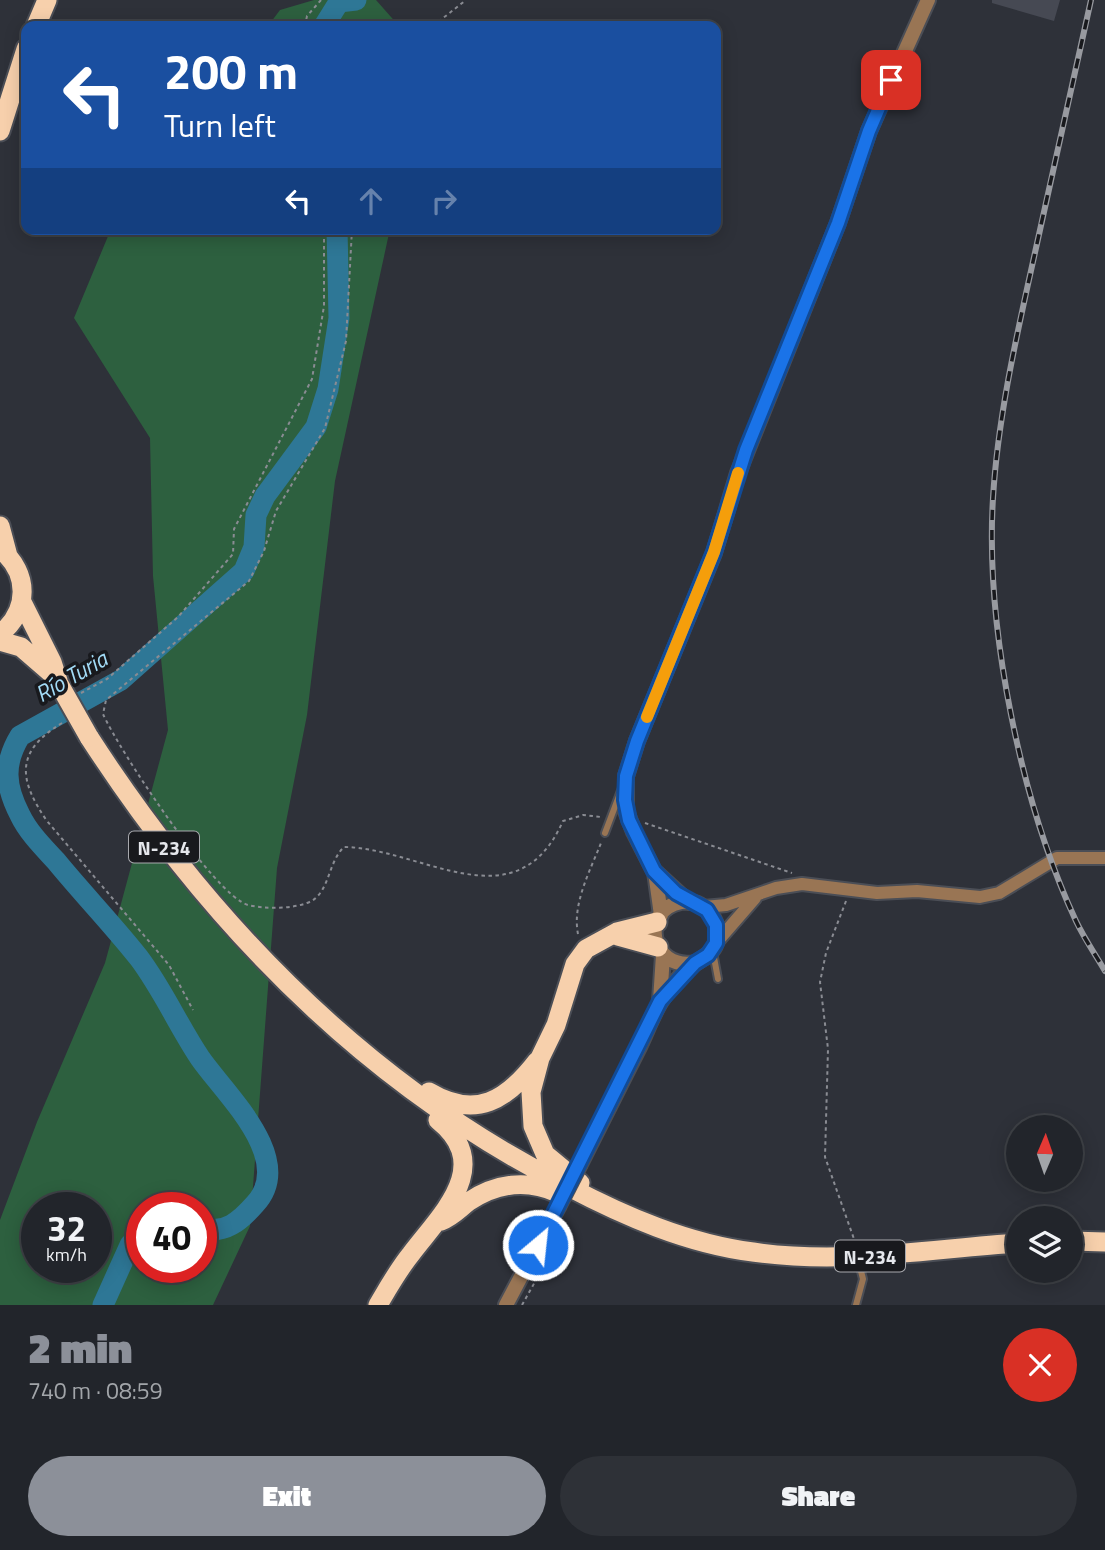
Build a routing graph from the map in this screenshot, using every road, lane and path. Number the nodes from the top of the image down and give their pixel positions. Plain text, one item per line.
1 (47, 0) edge
2 (321, 0) edge
3 (466, 0) edge
4 (928, 0) edge
5 (38, 21) edge
6 (306, 21) edge
7 (439, 21) edge
8 (21, 64) edge
9 (0, 131) edge
10 (324, 235) edge
11 (352, 235) edge
12 (0, 526) edge
13 (4, 553) edge
14 (22, 602) junction
15 (0, 634) edge
16 (0, 641) edge
17 (59, 684) junction
18 (82, 694) dead end
19 (94, 713) dead end
20 (103, 714) junction
21 (63, 723) dead end
22 (626, 776) junction
23 (610, 818) junction
24 (629, 820) junction
25 (605, 833) joint
26 (1105, 858) edge
27 (654, 871) junction
28 (811, 884) junction
29 (851, 890) junction
30 (758, 895) junction
31 (688, 902) junction
32 (704, 907) junction
33 (659, 918) junction
34 (610, 935) junction
35 (714, 947) junction
36 (586, 949) junction
37 (660, 951) junction
38 (695, 963) junction
39 (718, 979) dead end
40 (660, 1001) junction
41 (193, 1010) dead end
42 (344, 1036) junction
43 (540, 1058) junction
44 (383, 1069) junction
45 (441, 1221) junction
46 (693, 1239) junction
47 (1083, 1241) edge
48 (1105, 1242) edge
49 (1006, 1243) edge
50 (721, 1246) junction
51 (550, 1255) dead end
52 (857, 1257) junction
53 (377, 1305) edge
54 (506, 1305) edge
55 (522, 1305) edge
56 (856, 1305) edge

1 - 5 highway
2 - 6 path
3 - 7 path
4 - 22 street
8 - 9 highway
10 - 18 path
11 - 20 path
12 - 13 highway, N-234
13 - 14 highway, N-234
14 - 15 highway
14 - 17 highway, N-234
16 - 17 highway, N-234
17 - 42 highway, N-234, bridge
19 - 20 path
20 - 23 path
21 - 41 path
22 - 23 lane
22 - 24 street
23 - 25 lane
24 - 27 street
24 - 28 path
25 - 36 path
26 - 29 street
27 - 31 street
27 - 33 street
28 - 29 street
28 - 30 street
29 - 52 path
30 - 32 street
30 - 35 street
31 - 32 street
31 - 33 street
32 - 35 street
33 - 34 highway
33 - 37 street
34 - 36 highway
34 - 37 highway
35 - 38 street
35 - 39 lane
36 - 43 highway
37 - 38 street
37 - 40 street
38 - 40 street
40 - 54 street, bridge
42 - 43 highway
42 - 44 highway, N-234
43 - 46 highway
44 - 45 highway
44 - 46 highway, N-234
45 - 50 highway
45 - 53 highway
46 - 50 highway, N-234
47 - 48 highway
49 - 52 highway, N-234
50 - 52 highway, N-234
51 - 55 path
52 - 56 lane

